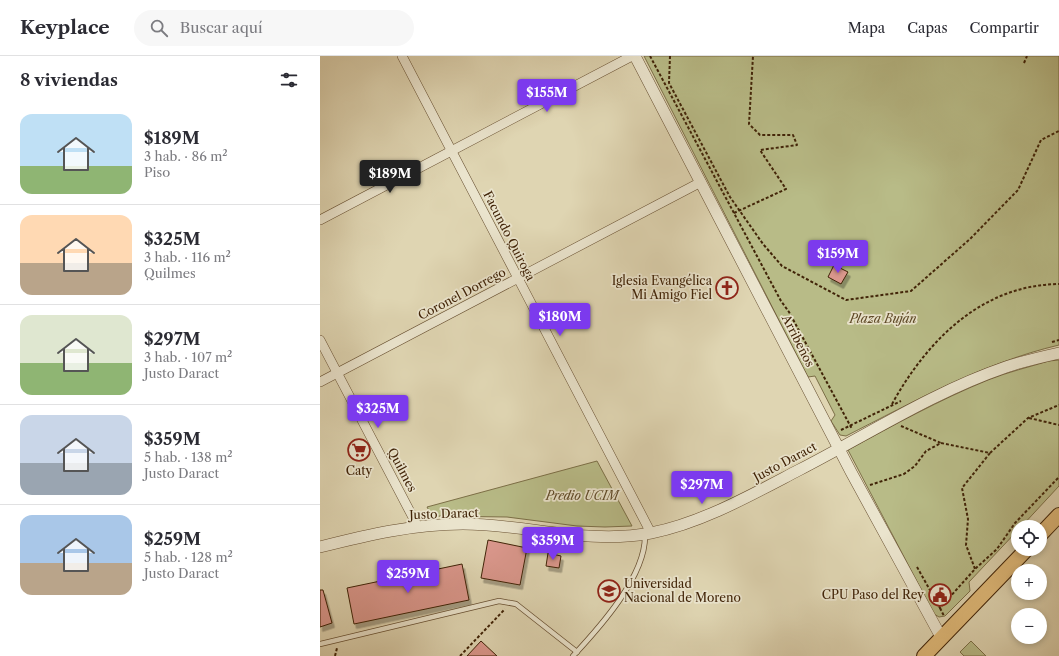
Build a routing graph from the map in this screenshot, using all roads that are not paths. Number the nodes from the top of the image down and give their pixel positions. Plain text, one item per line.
1 (402, 56) edge
2 (634, 56) edge
3 (451, 151) junction
4 (701, 182) junction
5 (320, 220) edge
6 (517, 279) junction
7 (320, 340) edge
8 (1059, 352) edge
9 (337, 373) junction
10 (320, 382) edge
11 (839, 449) junction
12 (1059, 515) edge
13 (418, 527) junction
14 (1047, 528) edge
15 (648, 533) junction
16 (320, 547) edge
17 (1020, 556) edge
18 (941, 637) junction
19 (320, 644) edge
20 (577, 652) junction
21 (573, 656) edge
22 (924, 656) edge

1 - 3 street, Facundo Quiroga
2 - 3 street
2 - 4 street, Arribeños
3 - 5 street
3 - 6 street, Facundo Quiroga
4 - 6 street, Coronel Dorrego
4 - 11 street, Arribeños
6 - 9 street, Coronel Dorrego
6 - 15 street, Facundo Quiroga
7 - 9 street, Quilmes
8 - 11 street, Justo Daract
9 - 10 street, Coronel Dorrego
9 - 13 street, Quilmes
11 - 15 street, Justo Daract
11 - 18 street, Arribeños
12 - 14 main road
13 - 15 street, Justo Daract
13 - 16 street, Justo Daract
15 - 20 lane
17 - 18 main road
18 - 22 main road
19 - 20 lane
20 - 21 lane

